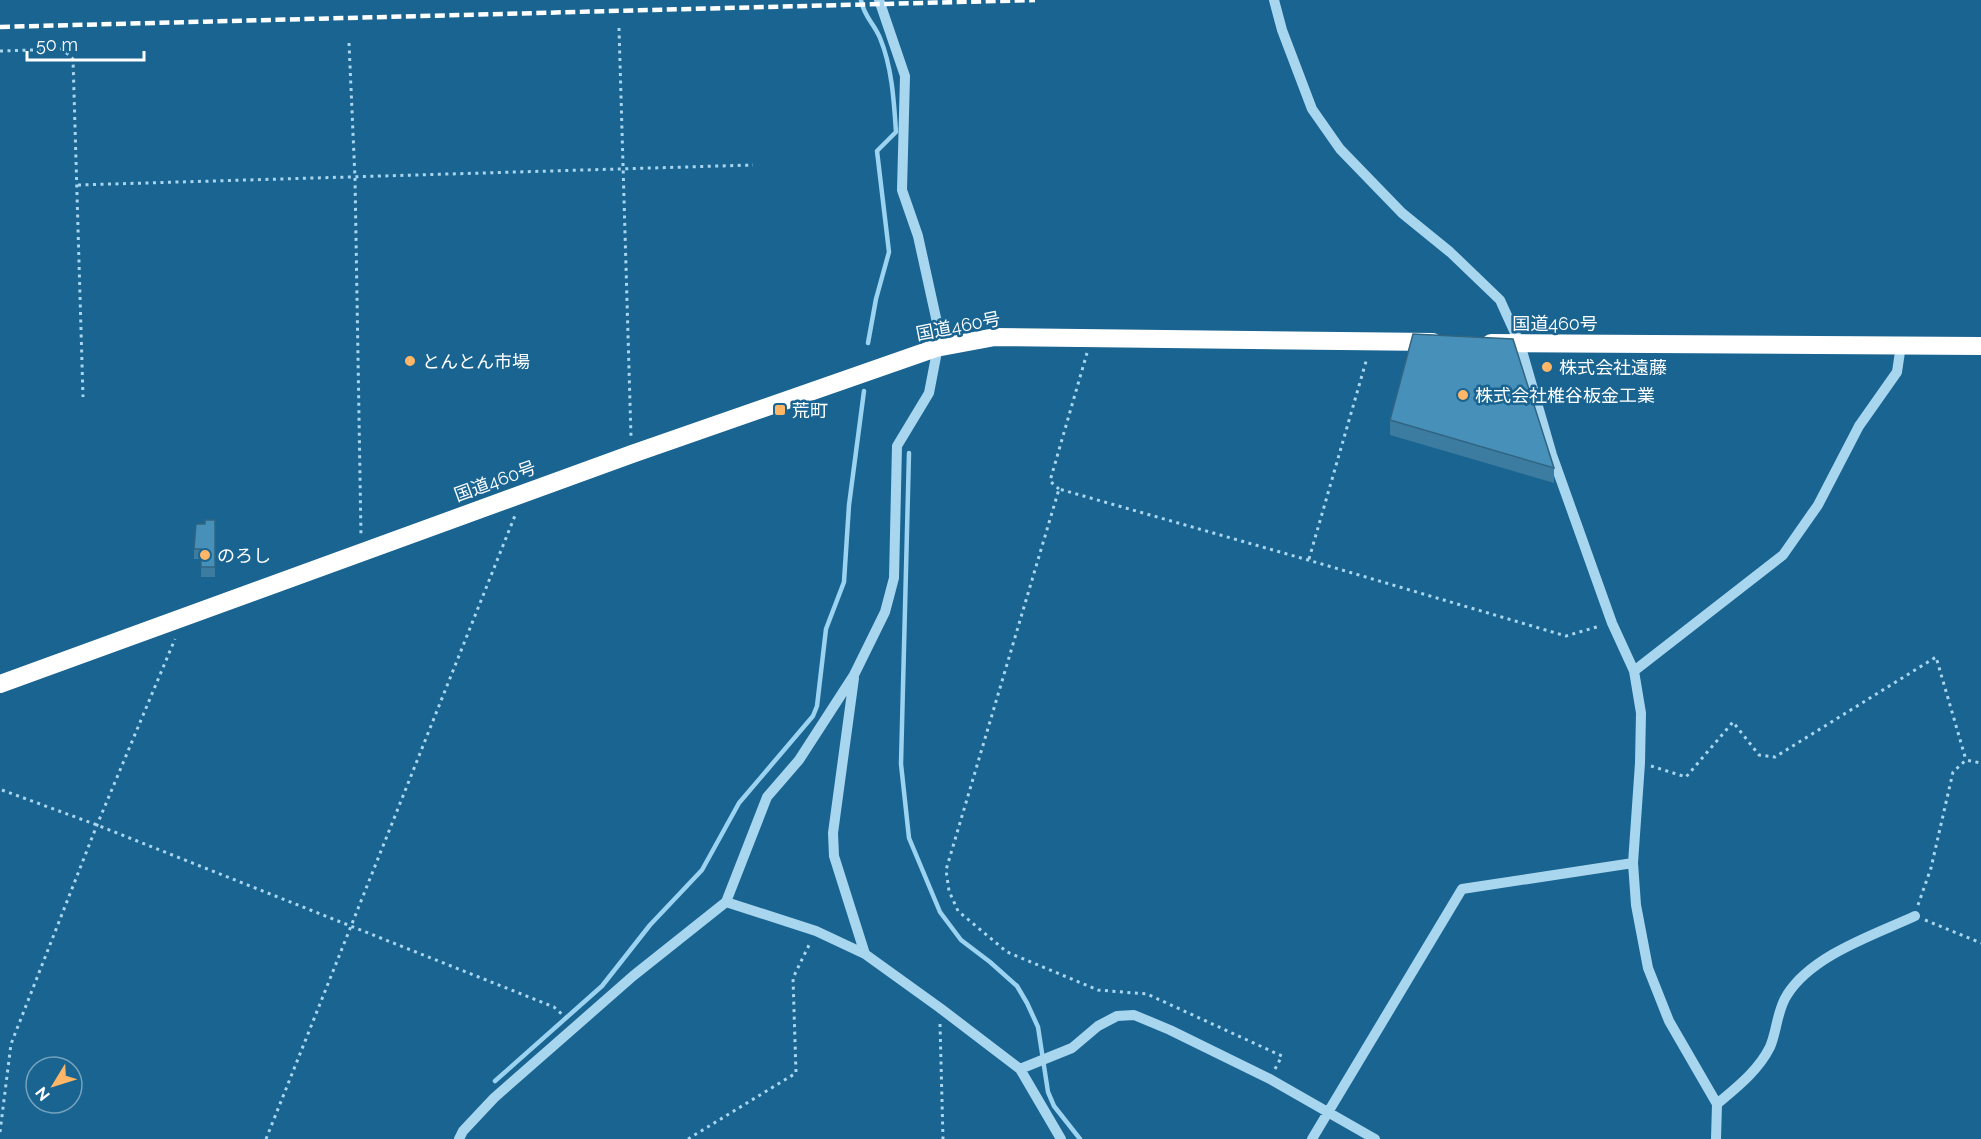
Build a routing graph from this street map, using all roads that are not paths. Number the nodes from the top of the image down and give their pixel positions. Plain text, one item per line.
1 (879, 0) edge
2 (1274, 0) edge
3 (1452, 343) edge
4 (1474, 343) edge
5 (1520, 344) junction
6 (1901, 345) junction
7 (1981, 346) edge
8 (936, 348) junction
9 (1634, 671) junction
10 (854, 675) junction
11 (0, 684) edge
12 (1633, 862) junction
13 (726, 902) junction
14 (1915, 916) road end
15 (865, 954) junction
16 (1020, 1069) junction
17 (1717, 1104) junction
18 (1328, 1113) junction
19 (459, 1139) edge
20 (1061, 1139) edge
21 (1312, 1139) edge
22 (1375, 1139) edge
23 (1716, 1139) edge

1 - 8 street
2 - 5 street
3 - 8 highway, 国道460号
4 - 5 highway, 国道460号
5 - 6 highway, 国道460号
5 - 9 street
6 - 7 highway, 国道460号
6 - 9 street
8 - 10 street
8 - 11 highway, 国道460号
9 - 12 street
10 - 13 street
10 - 15 street
12 - 17 street
12 - 18 street
13 - 15 street
13 - 19 street
14 - 17 street
15 - 16 street
16 - 18 street
16 - 20 street
17 - 23 street
18 - 21 street
18 - 22 street

